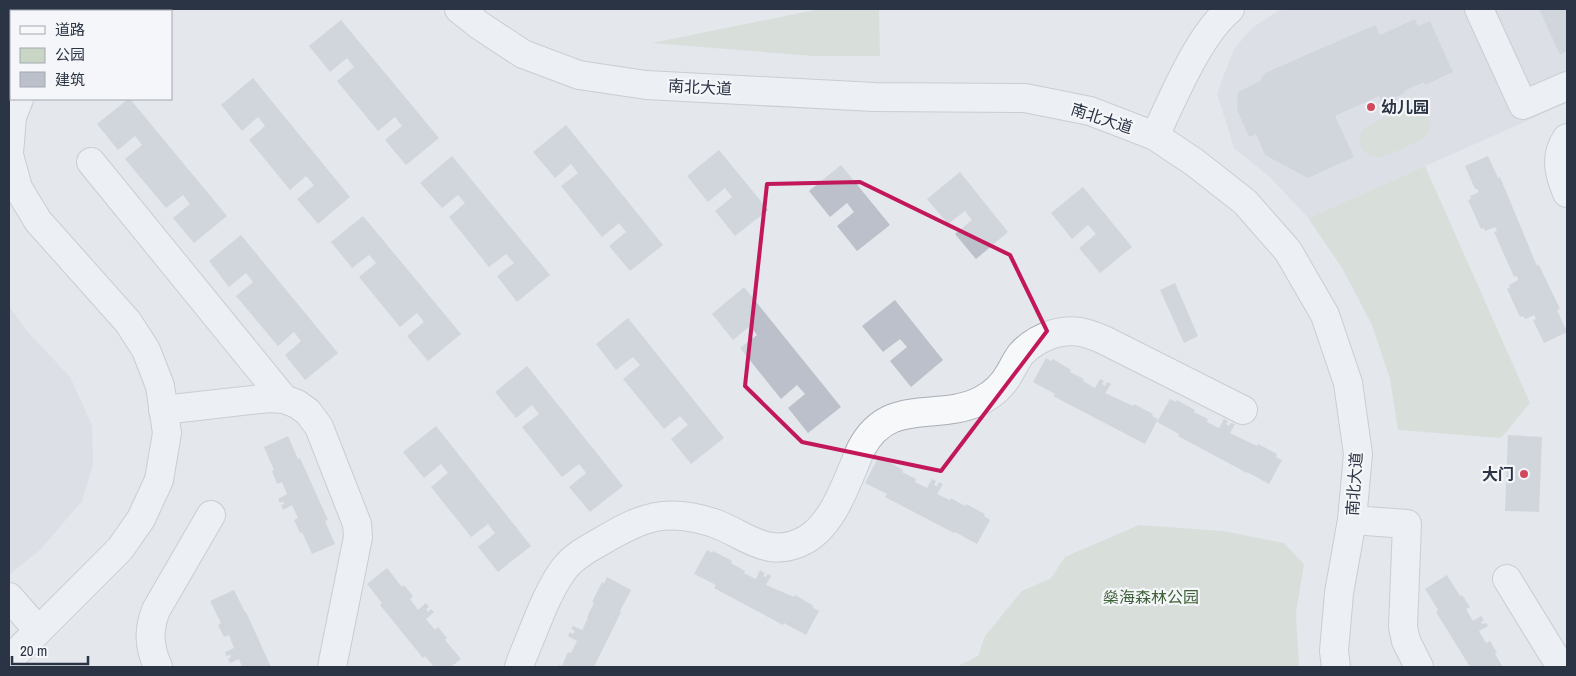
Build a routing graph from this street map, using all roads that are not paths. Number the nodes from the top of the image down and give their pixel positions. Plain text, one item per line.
1 (459, 9) edge
2 (1230, 9) edge
3 (1479, 9) edge
4 (1567, 86) edge
5 (19, 100) edge
6 (1154, 136) junction
7 (1567, 138) edge
8 (9, 154) edge
9 (91, 162) dead end
10 (1567, 193) edge
11 (284, 399) junction
12 (163, 410) junction
13 (1243, 410) dead end
14 (211, 515) dead end
15 (1352, 520) junction
16 (1507, 579) dead end
17 (9, 597) edge
18 (1536, 625) junction
19 (38, 630) junction
20 (1567, 636) edge
21 (9, 660) edge
22 (158, 667) edge
23 (332, 667) edge
24 (519, 667) edge
25 (1336, 667) edge
26 (1419, 667) edge
27 (1561, 667) edge

1 - 6 street, 南北大道
2 - 6 street
3 - 4 street
5 - 8 street
6 - 15 street, 南北大道
7 - 10 street
8 - 12 street
9 - 11 street
11 - 12 street
11 - 23 street
12 - 19 street
13 - 24 street
14 - 22 street
15 - 25 street, 南北大道
15 - 26 street
16 - 18 street
17 - 19 street
18 - 20 street
18 - 27 street
19 - 21 street

